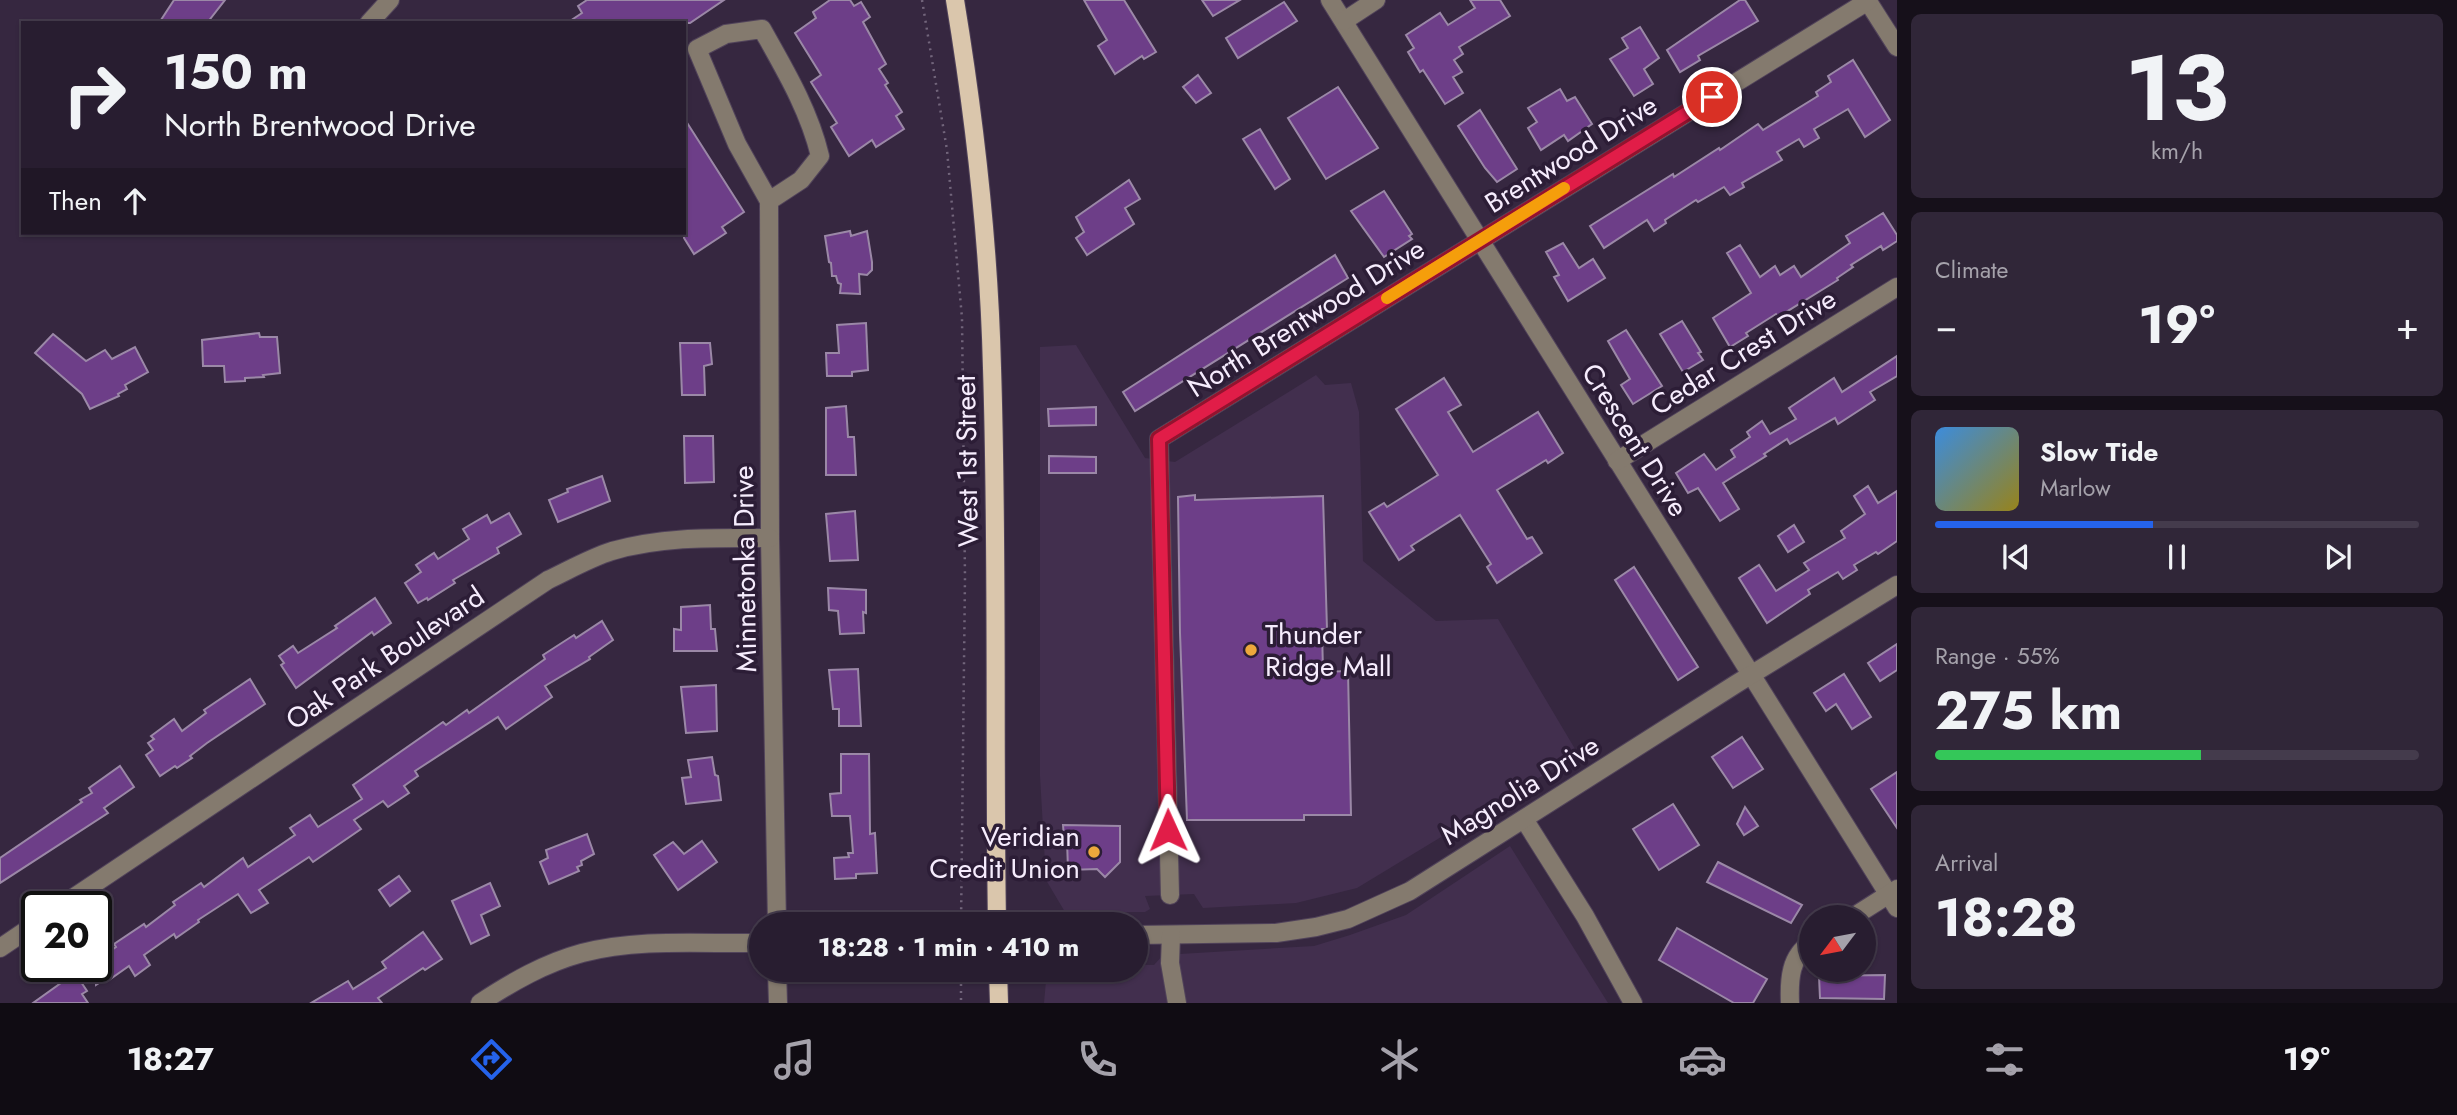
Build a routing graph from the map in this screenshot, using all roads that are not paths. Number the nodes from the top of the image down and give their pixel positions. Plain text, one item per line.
1 (390, 0) edge
2 (955, 0) edge
3 (1330, 0) edge
4 (1376, 0) edge
5 (1868, 0) edge
6 (371, 21) edge
7 (1344, 21) junction
8 (1897, 47) edge
9 (691, 52) edge
10 (769, 207) junction
11 (1479, 241) junction
12 (1897, 287) edge
13 (1617, 461) junction
14 (770, 538) junction
15 (1897, 585) edge
16 (1751, 675) junction
17 (1524, 819) junction
18 (83, 891) edge
19 (1170, 895) dead end
20 (1894, 897) edge
21 (1876, 906) edge
22 (776, 912) edge
23 (997, 912) edge
24 (21, 934) edge
25 (1148, 935) edge
26 (1171, 935) junction
27 (749, 943) edge
28 (0, 948) edge
29 (1799, 955) edge
30 (777, 982) edge
31 (998, 982) edge
32 (480, 1003) edge
33 (778, 1003) edge
34 (999, 1003) edge
35 (1177, 1003) edge
36 (1633, 1003) edge
37 (1790, 1003) edge

1 - 6 street
2 - 23 main road, West 1st Street
3 - 7 street, Crescent Drive
4 - 7 street
5 - 8 street
5 - 11 street, Brentwood Drive
7 - 11 street, Crescent Drive
9 - 10 street
9 - 10 street
10 - 14 street, Minnetonka Drive
11 - 13 street, Crescent Drive
11 - 19 street, North Brentwood Drive
12 - 13 street, Cedar Crest Drive
13 - 16 street, Crescent Drive
14 - 18 street, Oak Park Boulevard
14 - 22 street, Minnetonka Drive
15 - 16 street, Magnolia Drive
16 - 17 street, Magnolia Drive
16 - 20 street, Crescent Drive
17 - 26 street, Magnolia Drive
17 - 36 street
20 - 21 street
24 - 28 street
25 - 26 street, Magnolia Drive
26 - 35 street
27 - 32 street
29 - 37 street
30 - 33 street
31 - 34 main road

